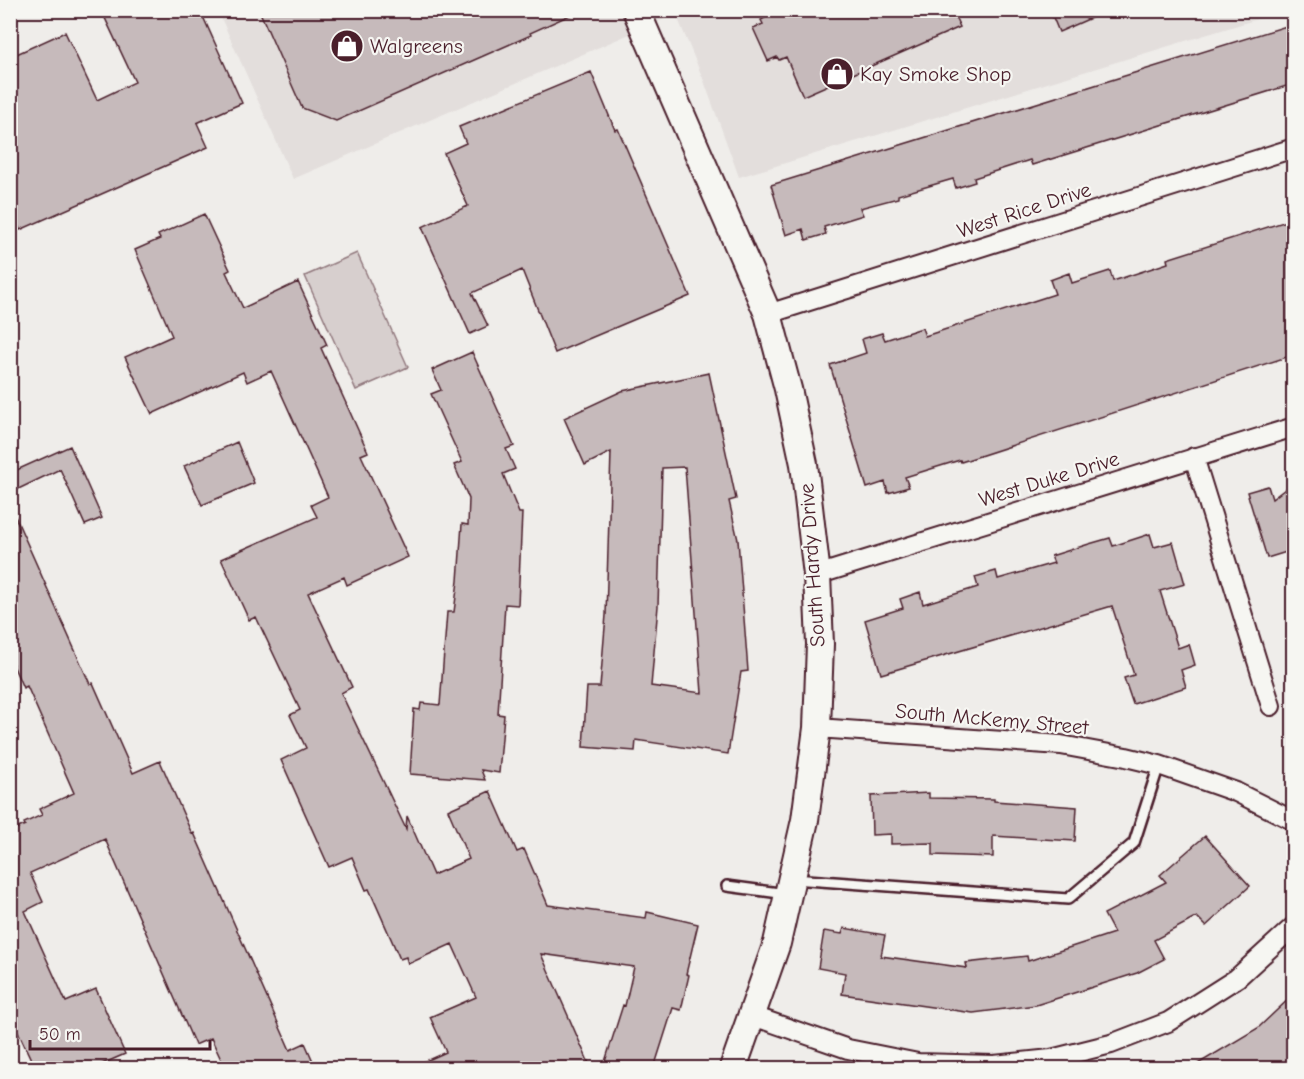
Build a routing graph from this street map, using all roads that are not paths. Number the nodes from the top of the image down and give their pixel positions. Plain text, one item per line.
1 (636, 10) edge
2 (1293, 148) edge
3 (768, 314) junction
4 (1293, 427) edge
5 (1194, 457) junction
6 (817, 574) junction
7 (1271, 706) dead end
8 (817, 728) junction
9 (1159, 765) junction
10 (1293, 821) edge
11 (727, 886) dead end
12 (791, 887) junction
13 (1293, 926) edge
14 (753, 1016) junction
15 (733, 1068) edge

1 - 3 street, South Hardy Drive
2 - 3 street, West Rice Drive
3 - 6 street, South Hardy Drive
4 - 5 street, West Duke Drive
5 - 6 street, West Duke Drive
5 - 7 street
6 - 8 street, South Hardy Drive
8 - 9 street, South McKemy Street
8 - 12 street, South Hardy Drive
9 - 10 street, South McKemy Street
9 - 12 lane
11 - 12 lane
12 - 14 street, South Hardy Drive
13 - 14 street
14 - 15 street, South Hardy Drive

